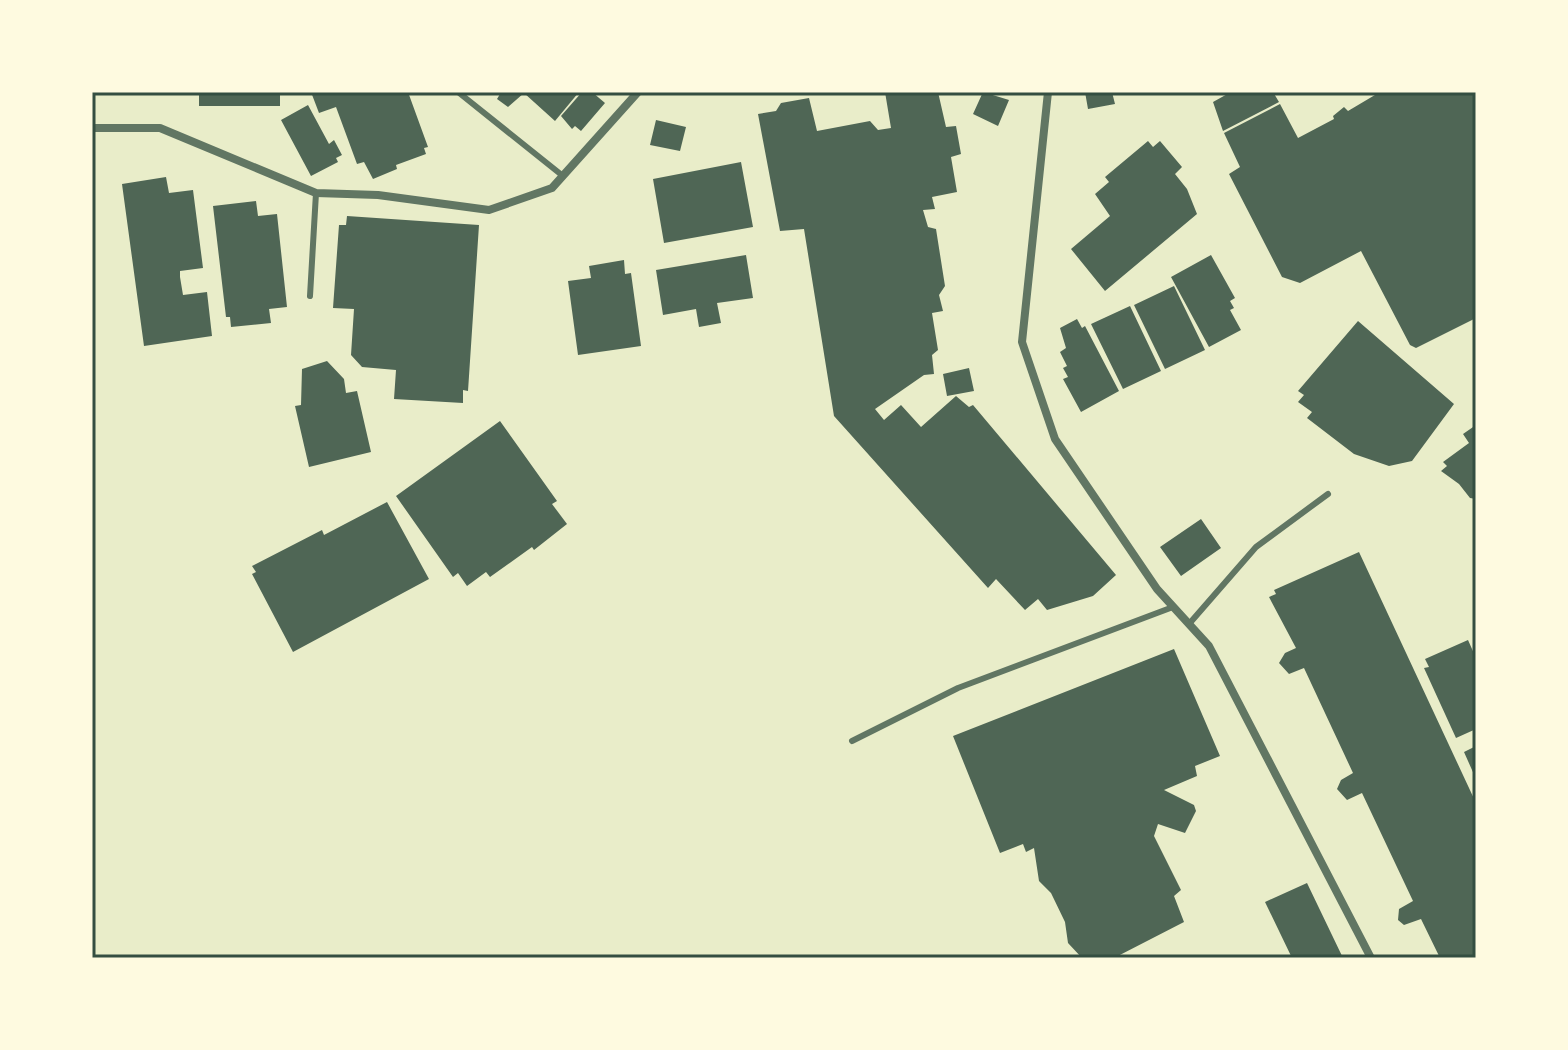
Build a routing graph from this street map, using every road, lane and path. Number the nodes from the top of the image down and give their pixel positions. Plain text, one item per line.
1 (458, 92) edge
2 (638, 92) edge
3 (1048, 92) edge
4 (92, 128) edge
5 (563, 176) junction
6 (316, 193) junction
7 (310, 296) dead end
8 (1328, 494) dead end
9 (1173, 607) junction
10 (1189, 624) junction
11 (852, 741) dead end
12 (1371, 958) edge

1 - 5 lane
2 - 5 street
3 - 9 street
4 - 6 street
5 - 6 street
6 - 7 lane
8 - 10 lane
9 - 10 street
9 - 11 lane
10 - 12 street

